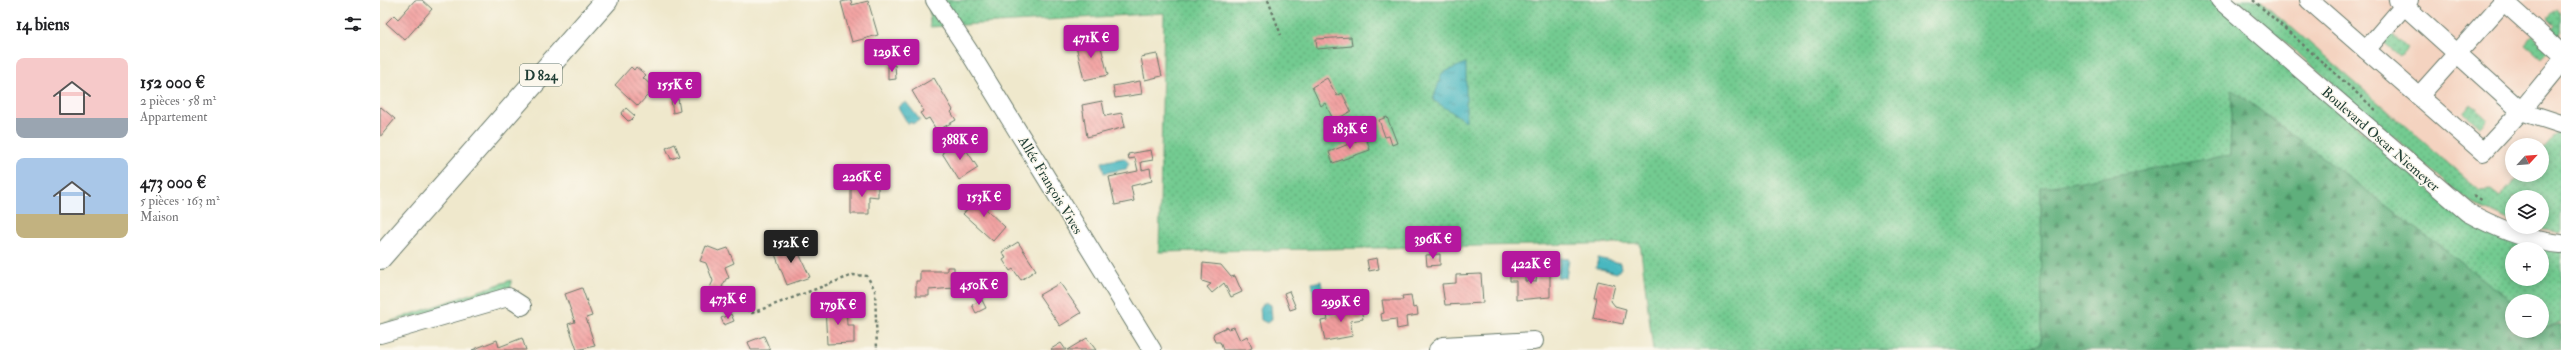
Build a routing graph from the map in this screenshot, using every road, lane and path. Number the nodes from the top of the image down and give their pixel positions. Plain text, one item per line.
1 (607, 0) edge
2 (935, 0) edge
3 (1268, 0) edge
4 (2220, 0) edge
5 (2254, 0) edge
6 (2309, 0) edge
7 (2503, 1) edge
8 (2403, 2) edge
9 (1280, 35) dead end
10 (2366, 50) junction
11 (2457, 54) junction
12 (2561, 54) edge
13 (2561, 62) edge
14 (2419, 96) junction
15 (2521, 111) junction
16 (2381, 115) dead end
17 (2561, 124) edge
18 (2469, 192) dead end
19 (2489, 204) dead end
20 (2561, 244) edge
21 (380, 258) edge
22 (732, 299) dead end
23 (522, 306) dead end
24 (380, 334) edge
25 (1534, 341) dead end
26 (877, 350) edge
27 (1152, 350) edge
28 (1438, 350) edge

1 - 21 main road, D 824
2 - 27 street, Allée François Vives
3 - 9 path
4 - 20 street, Boulevard Oscar Niemeyer
5 - 16 path
6 - 10 street
7 - 11 street
7 - 12 street
8 - 10 street
8 - 11 street
10 - 14 street
11 - 14 street
11 - 15 street
13 - 15 street
14 - 15 street
15 - 17 street
18 - 19 path
22 - 26 path
23 - 24 street
25 - 28 street

